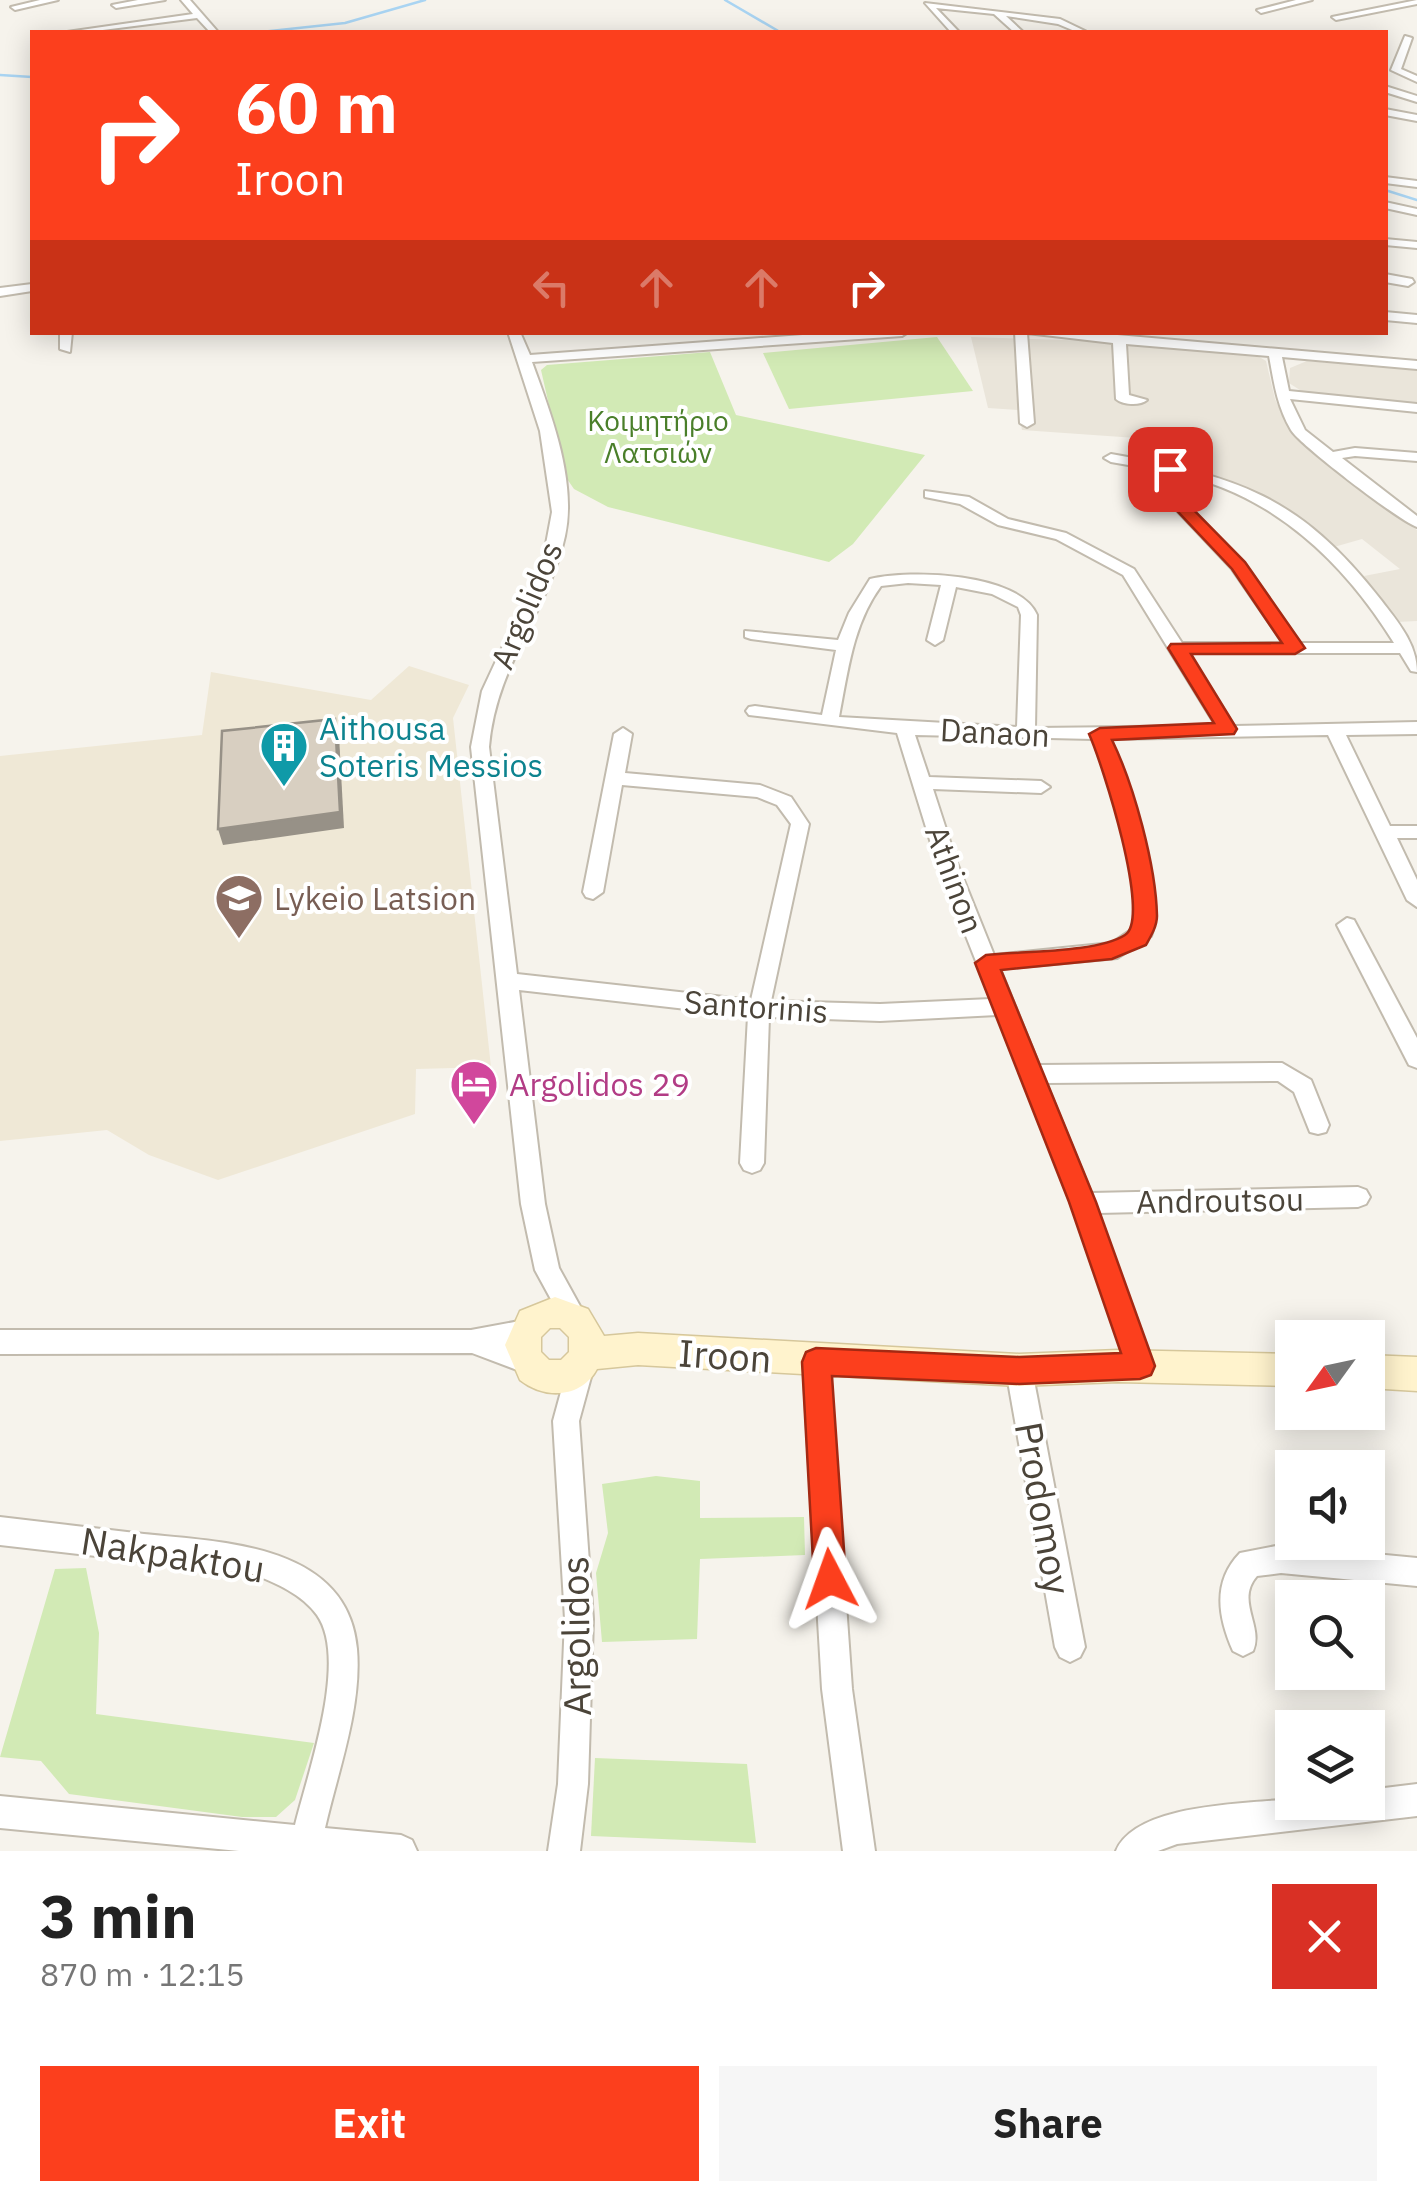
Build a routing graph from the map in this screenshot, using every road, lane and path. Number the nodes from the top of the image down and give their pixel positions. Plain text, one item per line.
1 (162, 0) edge
2 (186, 0) edge
3 (1308, 0) edge
4 (52, 1) edge
5 (1417, 2) edge
6 (116, 5) dead end
7 (15, 7) dead end
8 (1261, 10) dead end
9 (996, 12) junction
10 (201, 15) junction
11 (1336, 17) dead end
12 (137, 28) edge
13 (70, 30) edge
14 (104, 30) edge
15 (212, 30) edge
16 (953, 30) edge
17 (1017, 30) edge
18 (1078, 30) edge
19 (1408, 38) dead end
20 (1417, 79) edge
21 (1388, 91) edge
22 (1417, 99) edge
23 (1388, 113) edge
24 (1417, 118) edge
25 (1388, 180) edge
26 (1417, 184) edge
27 (1388, 206) edge
28 (1417, 212) edge
29 (1388, 242) edge
30 (1417, 245) edge
31 (1388, 279) edge
32 (1408, 282) dead end
33 (30, 288) edge
34 (0, 292) edge
35 (1388, 316) edge
36 (1417, 319) edge
37 (66, 335) edge
38 (515, 335) edge
39 (603, 335) edge
40 (822, 335) edge
41 (1021, 335) edge
42 (1070, 335) edge
43 (768, 337) edge
44 (1183, 338) edge
45 (1119, 339) junction
46 (66, 349) dead end
47 (610, 351) junction
48 (1275, 353) junction
49 (526, 358) junction
50 (1417, 365) edge
51 (1282, 394) junction
52 (1140, 400) dead end
53 (1417, 408) edge
54 (1027, 423) dead end
55 (1327, 457) junction
56 (1417, 457) edge
57 (1111, 458) dead end
58 (1170, 469) junction
59 (930, 494) dead end
60 (1416, 522) edge
61 (949, 584) junction
62 (750, 634) dead end
63 (934, 640) dead end
64 (845, 646) junction
65 (1178, 648) junction
66 (1295, 648) junction
67 (1406, 648) junction
68 (1417, 666) edge
69 (755, 711) dead end
70 (830, 720) junction
71 (904, 727) junction
72 (1334, 728) junction
73 (1417, 728) edge
74 (1227, 729) junction
75 (623, 734) dead end
76 (1026, 734) junction
77 (1100, 734) junction
78 (614, 778) junction
79 (920, 782) junction
80 (1041, 786) dead end
81 (1383, 832) junction
82 (1417, 832) edge
83 (593, 892) dead end
84 (1417, 900) edge
85 (1347, 925) dead end
86 (986, 963) junction
87 (509, 981) junction
88 (1004, 1006) junction
89 (759, 1009) junction
90 (1417, 1059) edge
91 (1030, 1074) junction
92 (1318, 1125) dead end
93 (752, 1163) dead end
94 (1358, 1196) dead end
95 (1083, 1202) junction
96 (0, 1342) edge
97 (558, 1344) junction
98 (816, 1362) junction
99 (1140, 1366) junction
100 (1019, 1370) junction
101 (1275, 1370) edge
102 (1385, 1373) edge
103 (1417, 1374) edge
104 (566, 1421) junction
105 (0, 1531) edge
106 (1417, 1572) edge
107 (1243, 1641) dead end
108 (1070, 1647) dead end
109 (1417, 1800) edge
110 (0, 1812) edge
111 (306, 1842) junction
112 (401, 1851) edge
113 (564, 1851) edge
114 (859, 1851) edge
115 (1132, 1851) edge

1 - 6 street
2 - 10 street
3 - 8 street
4 - 7 street
4 - 13 street
5 - 11 street
9 - 16 street
9 - 17 street
9 - 18 street
10 - 12 street
10 - 15 street
12 - 14 street
19 - 20 street
21 - 22 street
23 - 24 street
25 - 26 street
27 - 28 street
29 - 30 street
31 - 32 street
33 - 34 street
35 - 36 street
37 - 46 street
38 - 49 street, Argolidos
39 - 47 street
40 - 43 street
41 - 54 street
42 - 45 street
43 - 47 street
44 - 45 street
44 - 48 street
45 - 52 street
47 - 49 street
48 - 50 street
48 - 51 street
49 - 87 street, Argolidos
51 - 53 street
51 - 55 street
55 - 56 street
55 - 60 street
57 - 58 street
58 - 66 street
58 - 67 street
59 - 65 street
61 - 63 street
61 - 64 street
61 - 76 street
62 - 64 street
64 - 70 street
65 - 66 street
65 - 74 street
66 - 67 street
67 - 68 street
69 - 70 street, Danaon
70 - 71 street, Danaon
71 - 76 street, Danaon
71 - 79 street, Athinon
72 - 73 street, Danaon
72 - 74 street, Danaon
72 - 81 street
74 - 77 street, Danaon
75 - 78 street
76 - 77 street, Danaon
77 - 86 street
78 - 83 street
78 - 89 street
79 - 80 street
79 - 86 street, Athinon
81 - 82 street
81 - 84 street
85 - 90 street
86 - 88 street, Athinon
87 - 89 street, Santorinis
87 - 97 street, Argolidos
88 - 89 street, Santorinis
88 - 91 street, Athinon
89 - 93 street
91 - 92 street
91 - 95 street, Athinon
94 - 95 street, Androutsou
95 - 99 street, Athinon
96 - 97 street, Iroon
97 - 98 street, Iroon
97 - 104 street, Argolidos
97 - 104 street, Argolidos
98 - 100 street, Iroon
98 - 114 street
99 - 100 street, Iroon
99 - 101 street, Iroon
100 - 108 street, Prodomoy
102 - 103 street
104 - 113 street, Argolidos
105 - 111 street, Nakpaktou
106 - 107 street
109 - 115 street
110 - 111 street
111 - 112 street

